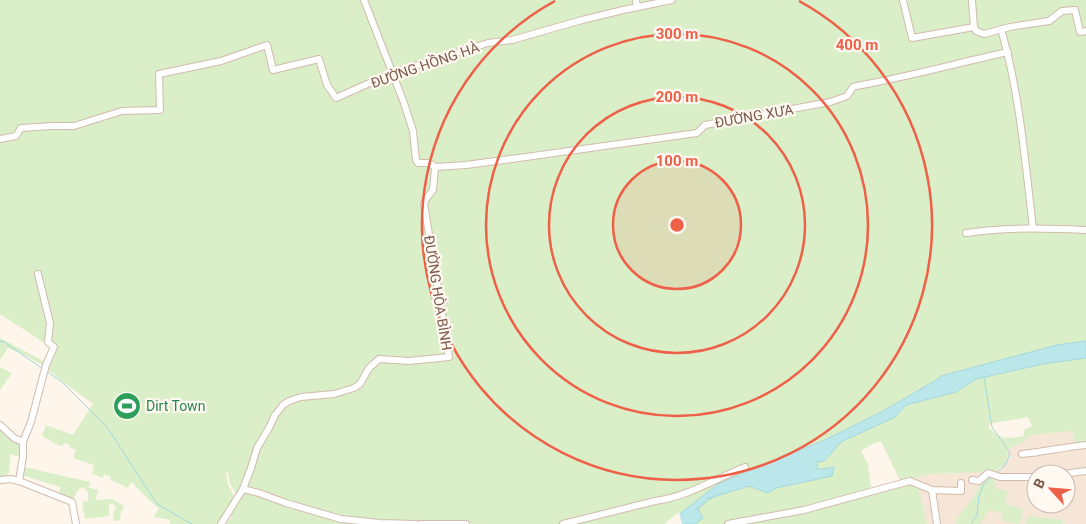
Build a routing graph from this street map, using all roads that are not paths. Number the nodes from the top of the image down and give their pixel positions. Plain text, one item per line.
1 (364, 0) edge
2 (636, 0) edge
3 (672, 0) edge
4 (903, 0) edge
5 (972, 0) edge
6 (638, 8) junction
7 (974, 27) junction
8 (1001, 29) junction
9 (1086, 31) edge
10 (1008, 52) junction
11 (392, 73) junction
12 (0, 139) edge
13 (435, 167) junction
14 (1033, 228) junction
15 (1086, 230) edge
16 (966, 233) dead end
17 (38, 274) dead end
18 (0, 425) edge
19 (23, 442) junction
20 (1086, 445) edge
21 (1022, 454) dead end
22 (745, 466) dead end
23 (1026, 477) edge
24 (0, 480) edge
25 (972, 480) dead end
26 (19, 481) junction
27 (961, 483) dead end
28 (243, 489) junction
29 (932, 490) junction
30 (76, 524) edge
31 (221, 524) edge
32 (416, 524) edge
33 (421, 524) edge
34 (466, 524) edge
35 (563, 524) edge
36 (728, 524) edge
37 (937, 524) edge

1 - 11 street
2 - 6 street
3 - 6 street, ĐƯỜNG HỒNG HÀ
4 - 7 street
5 - 7 street
6 - 11 street, ĐƯỜNG HỒNG HÀ
7 - 8 street
8 - 9 street
8 - 10 street
10 - 13 street, ĐƯỜNG XƯA
10 - 14 street
11 - 12 street, ĐƯỜNG HỒNG HÀ
11 - 13 street
13 - 28 street, ĐƯỜNG HÒA BÌNH
14 - 15 street
14 - 16 street
17 - 19 street
18 - 19 street
19 - 26 street
20 - 21 street
22 - 35 street
23 - 25 street
24 - 26 street
26 - 30 street
27 - 29 street
28 - 31 street, ĐƯỜNG HÒA BÌNH
28 - 32 street
29 - 36 street
29 - 37 street
33 - 34 street

